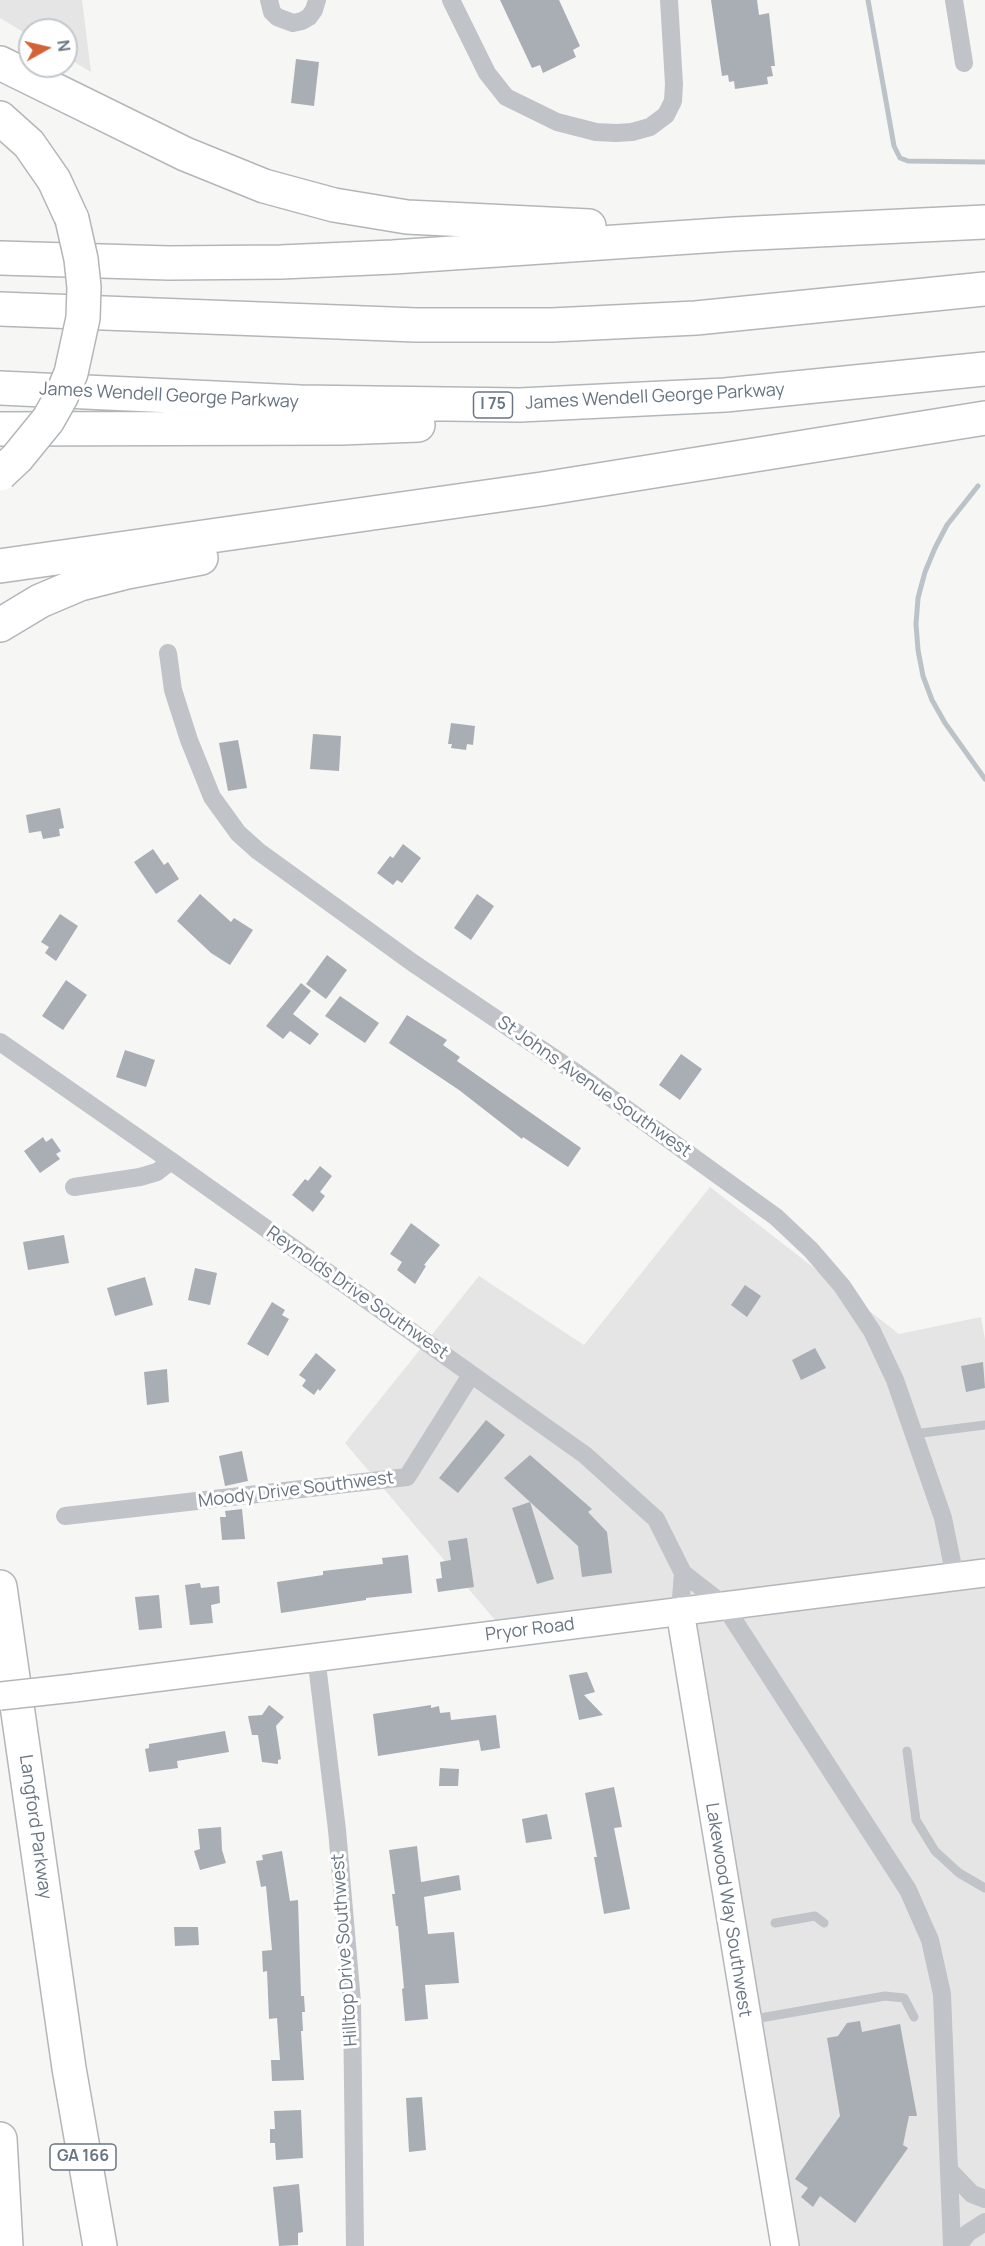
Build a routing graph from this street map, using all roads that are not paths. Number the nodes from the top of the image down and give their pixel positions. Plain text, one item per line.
1 (268, 0) edge
2 (317, 0) edge
3 (451, 0) edge
4 (669, 0) edge
5 (954, 0) edge
6 (0, 63) edge
7 (964, 63) dead end
8 (0, 118) edge
9 (985, 222) edge
10 (734, 234) junction
11 (0, 258) edge
12 (985, 289) edge
13 (0, 309) edge
14 (985, 369) edge
15 (0, 388) edge
16 (725, 395) junction
17 (985, 418) edge
18 (0, 429) edge
19 (0, 474) edge
20 (542, 489) junction
21 (0, 566) edge
22 (0, 625) edge
23 (168, 652) dead end
24 (0, 1042) edge
25 (171, 1161) junction
26 (74, 1187) dead end
27 (471, 1375) junction
28 (985, 1425) edge
29 (914, 1434) junction
30 (65, 1516) dead end
31 (684, 1573) junction
32 (985, 1573) edge
33 (955, 1576) junction
34 (0, 1587) edge
35 (724, 1605) junction
36 (680, 1611) junction
37 (316, 1656) junction
38 (0, 1696) edge
39 (907, 1751) dead end
40 (985, 1888) edge
41 (775, 1923) dead end
42 (824, 1923) dead end
43 (914, 2017) dead end
44 (746, 2020) junction
45 (0, 2139) edge
46 (949, 2170) junction
47 (985, 2199) edge
48 (985, 2222) edge
49 (6, 2246) edge
50 (100, 2246) edge
51 (355, 2246) edge
52 (785, 2246) edge
53 (952, 2246) edge
54 (958, 2246) edge

1 - 2 street
3 - 4 street
5 - 7 street
6 - 10 highway
8 - 19 highway, bridge
9 - 10 highway
10 - 11 highway
12 - 13 highway
14 - 16 highway, James Wendell George Parkway / I 75
15 - 16 highway, James Wendell George Parkway / I 75
16 - 18 highway
17 - 20 highway
20 - 21 highway
20 - 22 highway
23 - 29 street, St Johns Avenue Southwest
24 - 25 street, Reynolds Drive Southwest
25 - 26 street
25 - 27 street, Reynolds Drive Southwest
27 - 30 street, Moody Drive Southwest
27 - 31 street, Reynolds Drive Southwest
28 - 29 lane
29 - 33 street, St Johns Avenue Southwest
31 - 35 street
31 - 36 street, Lakewood Way Southwest
32 - 33 street, Pryor Road
33 - 35 street, Pryor Road
34 - 50 highway, Langford Parkway / GA 166
35 - 36 street, Pryor Road
35 - 46 street
36 - 37 street, Pryor Road
36 - 44 street, Lakewood Way Southwest
37 - 38 street, Pryor Road, bridge
37 - 51 street, Hilltop Drive Southwest
39 - 40 lane
41 - 42 lane
43 - 44 lane
44 - 52 street, Lakewood Way Southwest
45 - 49 highway
46 - 47 street
46 - 53 street
48 - 54 street

